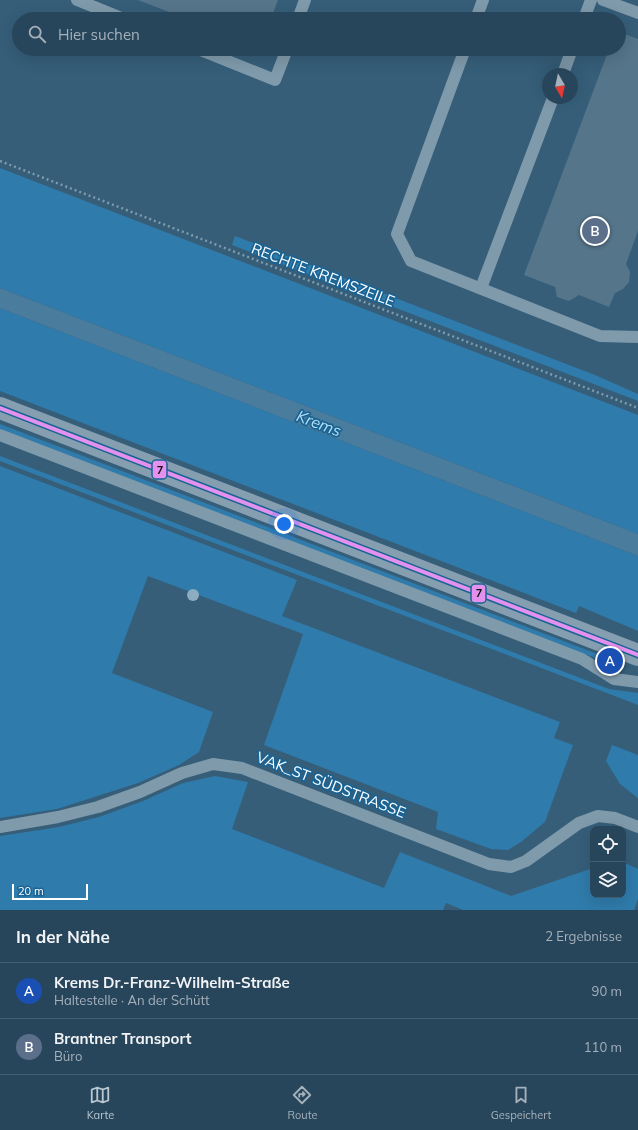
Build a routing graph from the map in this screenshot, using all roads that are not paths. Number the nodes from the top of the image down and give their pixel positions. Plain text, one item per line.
1 (77, 0) edge
2 (305, 0) edge
3 (483, 0) edge
4 (591, 0) edge
5 (603, 0) edge
6 (107, 12) edge
7 (301, 12) edge
8 (479, 12) edge
9 (587, 12) edge
10 (638, 13) edge
11 (215, 56) edge
12 (284, 56) edge
13 (462, 56) edge
14 (569, 56) edge
15 (564, 68) edge
16 (551, 104) edge
17 (481, 288) junction
18 (638, 337) edge
19 (0, 408) edge
20 (0, 435) edge
21 (638, 655) edge
22 (638, 682) edge
23 (0, 827) edge
24 (638, 827) edge

1 - 6 lane
2 - 7 lane
3 - 8 lane
4 - 9 lane
5 - 10 lane
11 - 12 lane
13 - 17 lane
14 - 15 lane
16 - 17 lane
17 - 18 lane
19 - 21 street
20 - 22 lane
23 - 24 lane, VAK_ST SÜDSTRASSE

